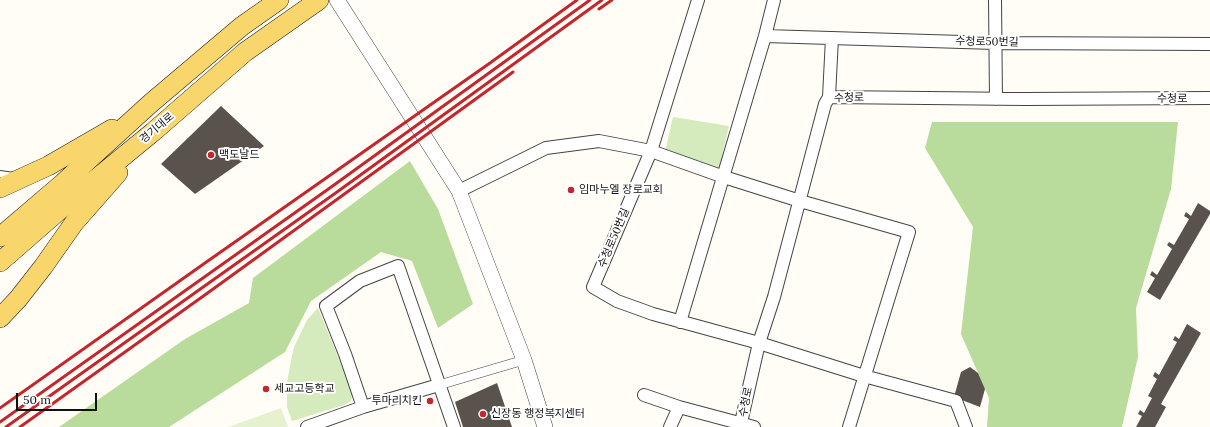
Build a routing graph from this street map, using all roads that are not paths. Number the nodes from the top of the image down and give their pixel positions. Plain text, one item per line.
1 (279, 0) edge
2 (319, 0) edge
3 (337, 0) edge
4 (698, 0) edge
5 (774, 0) edge
6 (995, 0) edge
7 (765, 36) junction
8 (832, 38) junction
9 (994, 43) junction
10 (1210, 44) edge
11 (829, 97) junction
12 (1210, 98) edge
13 (996, 99) junction
14 (139, 114) junction
15 (153, 132) junction
16 (651, 151) junction
17 (0, 174) edge
18 (724, 177) junction
19 (23, 178) junction
20 (0, 188) edge
21 (459, 191) junction
22 (800, 201) junction
23 (0, 237) edge
24 (0, 262) edge
25 (0, 318) edge
26 (680, 322) junction
27 (759, 344) junction
28 (524, 360) junction
29 (864, 376) junction
30 (439, 385) junction
31 (644, 395) dead end
32 (679, 406) junction
33 (362, 407) junction
34 (741, 426) edge
35 (307, 427) edge
36 (454, 427) edge
37 (545, 427) edge
38 (670, 427) edge
39 (754, 427) edge
40 (849, 427) edge
41 (966, 427) edge

1 - 14 main road, 경기대로
2 - 15 main road, 경기대로
3 - 21 street
4 - 16 street, 수청로50번길
5 - 7 street
6 - 9 street
7 - 8 street, 수청로50번길
7 - 18 street
8 - 9 street, 수청로50번길
8 - 11 street
9 - 10 street, 수청로50번길
9 - 13 street
11 - 13 street, 수청로
11 - 22 street, 수청로
12 - 13 street, 수청로
14 - 19 main road
14 - 23 main road, 경기대로
15 - 24 main road, 경기대로
15 - 25 main road
16 - 18 street
16 - 21 street
16 - 26 street, 수청로50번길
17 - 19 lane
18 - 22 street
18 - 26 street
19 - 20 main road
21 - 28 street
22 - 27 street, 수청로
22 - 29 street
26 - 27 street, 수청로50번길
27 - 29 street, 수청로50번길
27 - 34 street, 수청로
28 - 30 street
28 - 37 street
29 - 40 street
29 - 41 street, 수청로50번길
30 - 33 street
30 - 33 street
30 - 36 street
31 - 32 street
32 - 34 street
32 - 38 street
33 - 35 street
34 - 39 street

